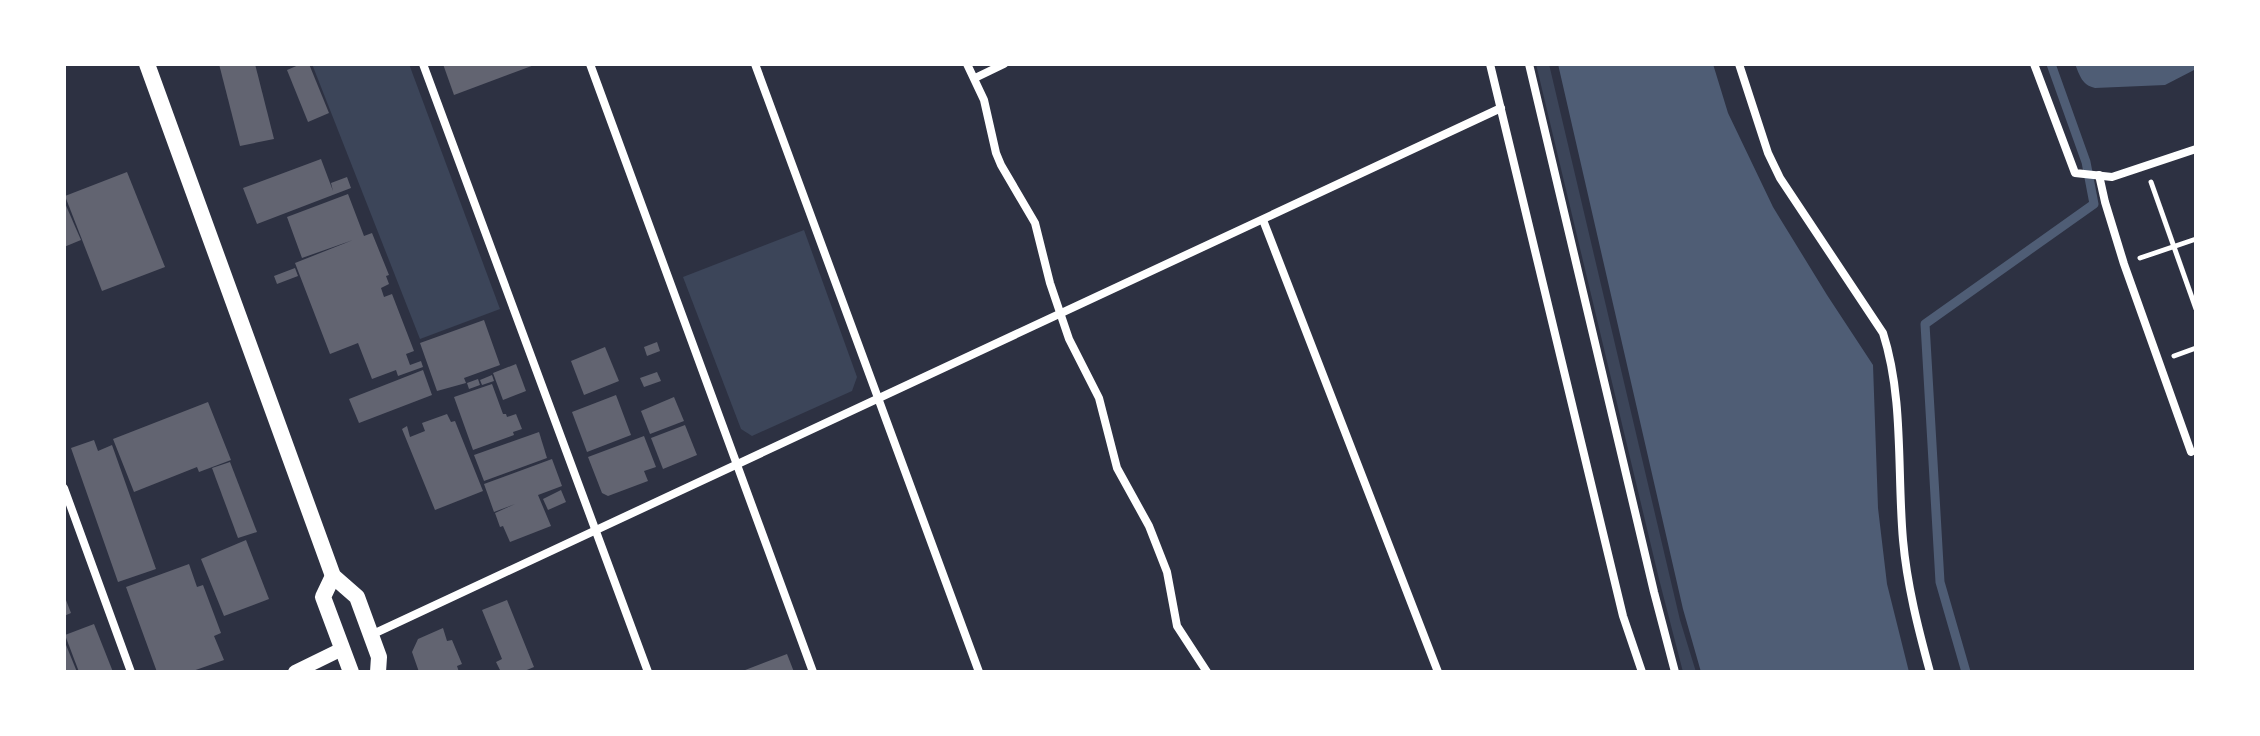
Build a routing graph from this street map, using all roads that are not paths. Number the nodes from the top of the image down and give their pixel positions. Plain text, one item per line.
1 (147, 64) edge
2 (423, 64) edge
3 (590, 64) edge
4 (755, 64) edge
5 (967, 64) edge
6 (1004, 64) edge
7 (1490, 64) edge
8 (1529, 64) edge
9 (1739, 64) edge
10 (2034, 64) edge
11 (975, 78) junction
12 (1501, 108) junction
13 (2196, 149) edge
14 (2099, 175) junction
15 (1263, 220) junction
16 (1060, 314) junction
17 (879, 400) junction
18 (2191, 452) dead end
19 (737, 465) junction
20 (64, 488) edge
21 (596, 530) junction
22 (333, 576) junction
23 (371, 635) junction
24 (342, 649) junction
25 (131, 672) edge
26 (295, 672) edge
27 (351, 672) edge
28 (378, 672) edge
29 (648, 672) edge
30 (813, 672) edge
31 (979, 672) edge
32 (1207, 672) edge
33 (1438, 672) edge
34 (1642, 672) edge
35 (1675, 672) edge
36 (1930, 672) edge

1 - 22 main road
2 - 21 street
3 - 19 street
4 - 17 street
5 - 11 street
6 - 11 street
7 - 12 street
8 - 35 street
9 - 36 street
10 - 14 street
11 - 16 street
12 - 15 street
12 - 34 street
13 - 14 street
14 - 18 street
15 - 16 street
15 - 33 street
16 - 17 street
16 - 32 street
17 - 19 street
17 - 31 street
19 - 21 street
19 - 30 street
20 - 25 street
21 - 23 street
21 - 29 street
22 - 23 main road
22 - 24 main road
23 - 28 main road
24 - 26 street
24 - 27 main road

